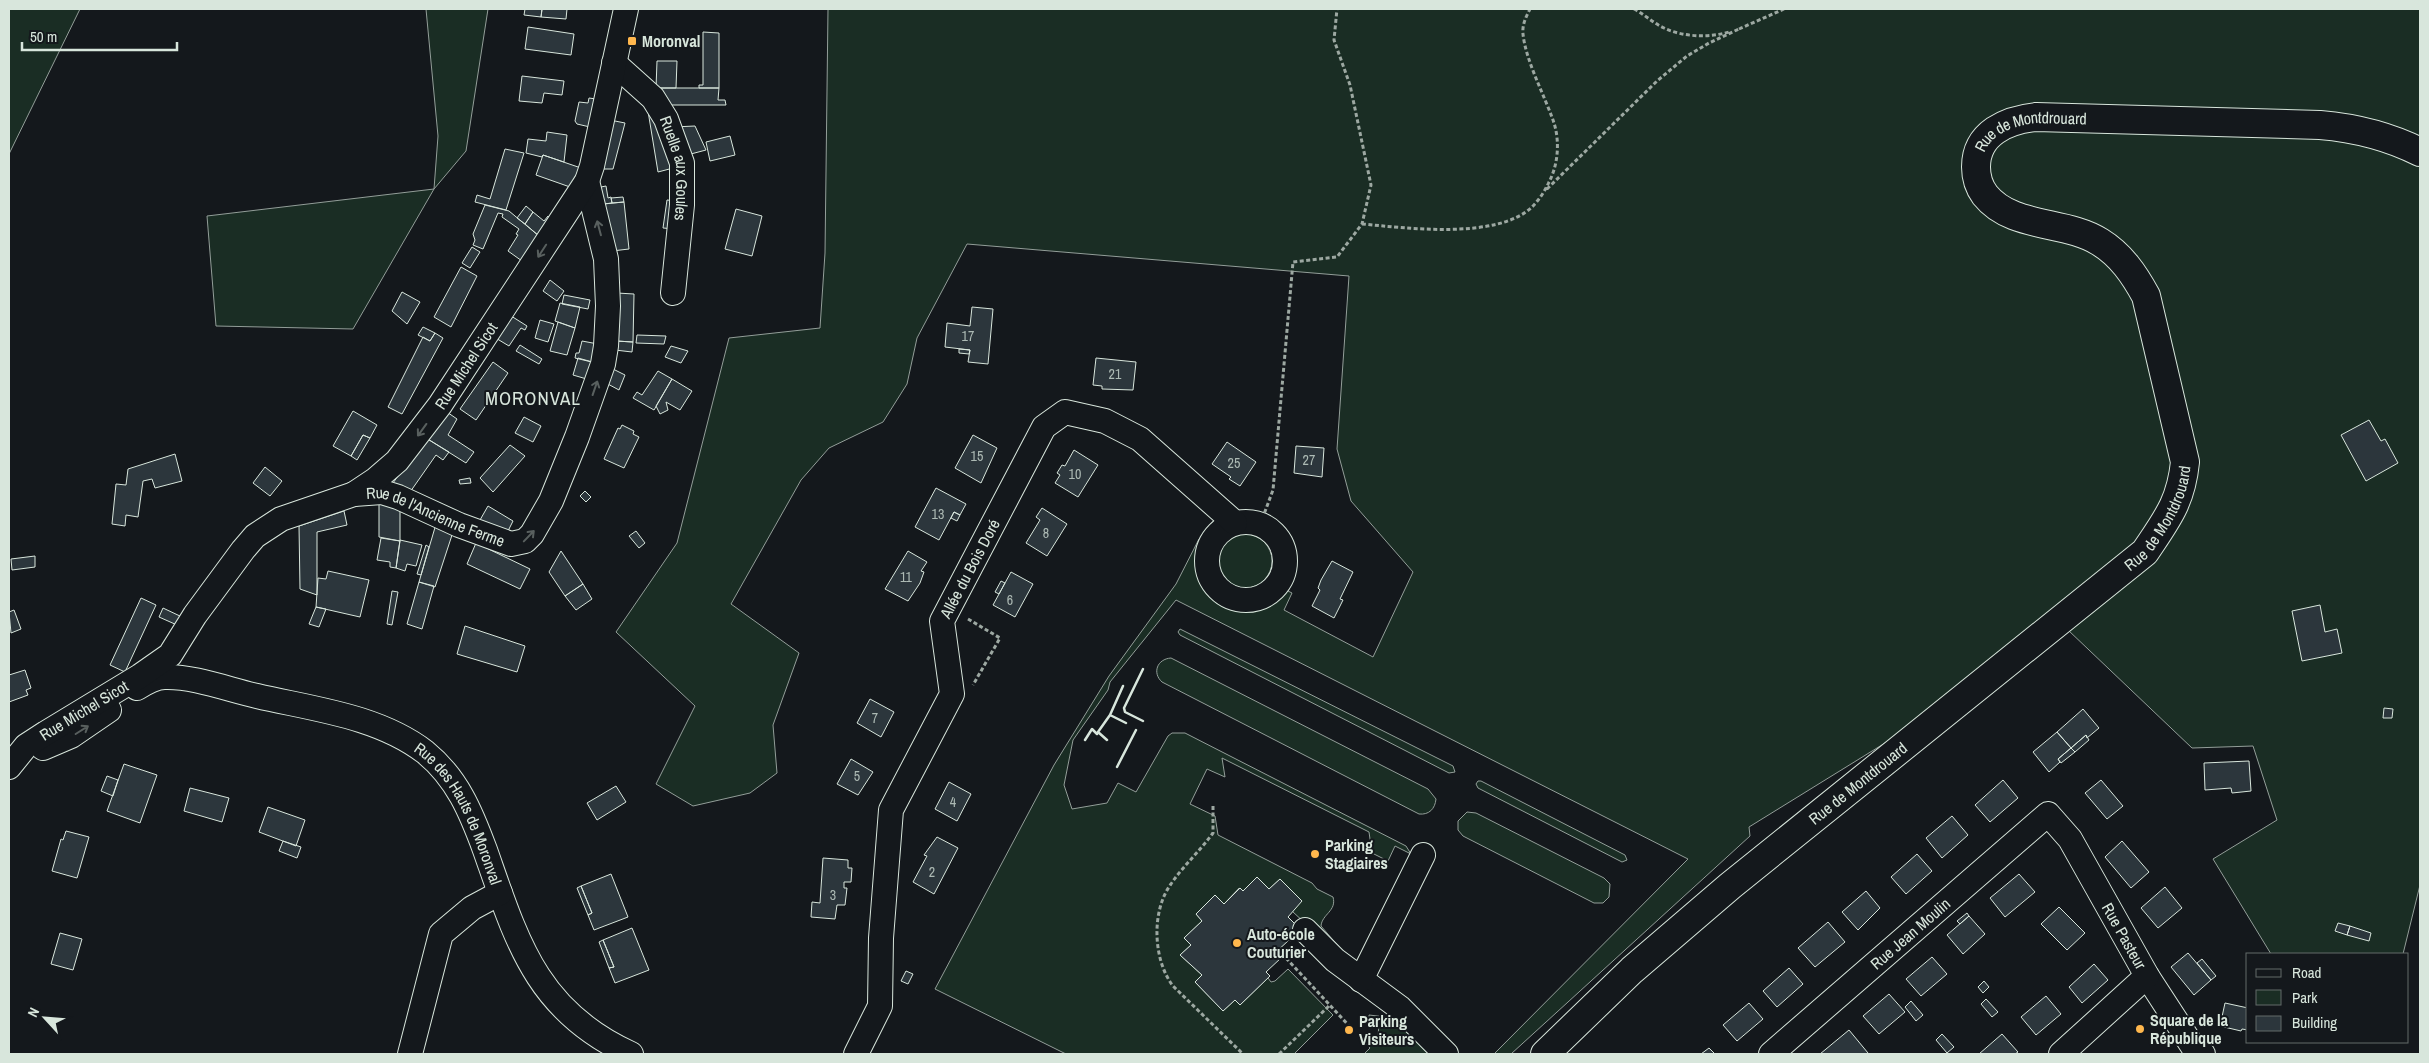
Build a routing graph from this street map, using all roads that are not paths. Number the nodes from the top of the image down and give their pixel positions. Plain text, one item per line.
1 (626, 9) edge
2 (614, 64) junction
3 (2420, 152) edge
4 (587, 181) junction
5 (673, 293) dead end
6 (354, 494) junction
7 (1235, 524) junction
8 (178, 668) junction
9 (9, 769) edge
10 (2048, 814) joint
11 (1423, 855) dead end
12 (500, 894) junction
13 (1305, 930) dead end
14 (2147, 976) junction
15 (1361, 980) junction
16 (410, 1054) edge
17 (631, 1054) edge
18 (856, 1054) edge
19 (1446, 1054) edge
20 (1545, 1054) edge
21 (1772, 1054) edge
22 (2061, 1054) edge
23 (2199, 1054) edge

1 - 2 street, Rue Michel Sicot
2 - 4 street, Rue Michel Sicot
2 - 5 street, Ruelle aux Goules
3 - 20 main road, Rue de Montdrouard
4 -> 6 street, Rue Michel Sicot
6 -> 4 street, Rue de l'Ancienne Ferme
6 - 8 street, Rue Michel Sicot
7 - 7 street
7 - 18 street, Allée du Bois Doré
8 - 9 street, Rue Michel Sicot
8 - 12 street, Rue des Hauts de Moronval
10 - 14 street, Rue Pasteur
10 - 21 street, Rue Jean Moulin
11 - 15 street
12 - 16 street
12 - 17 street, Rue des Hauts de Moronval
13 - 15 street
14 - 22 street
14 - 23 street, Rue Pasteur
15 - 19 street

